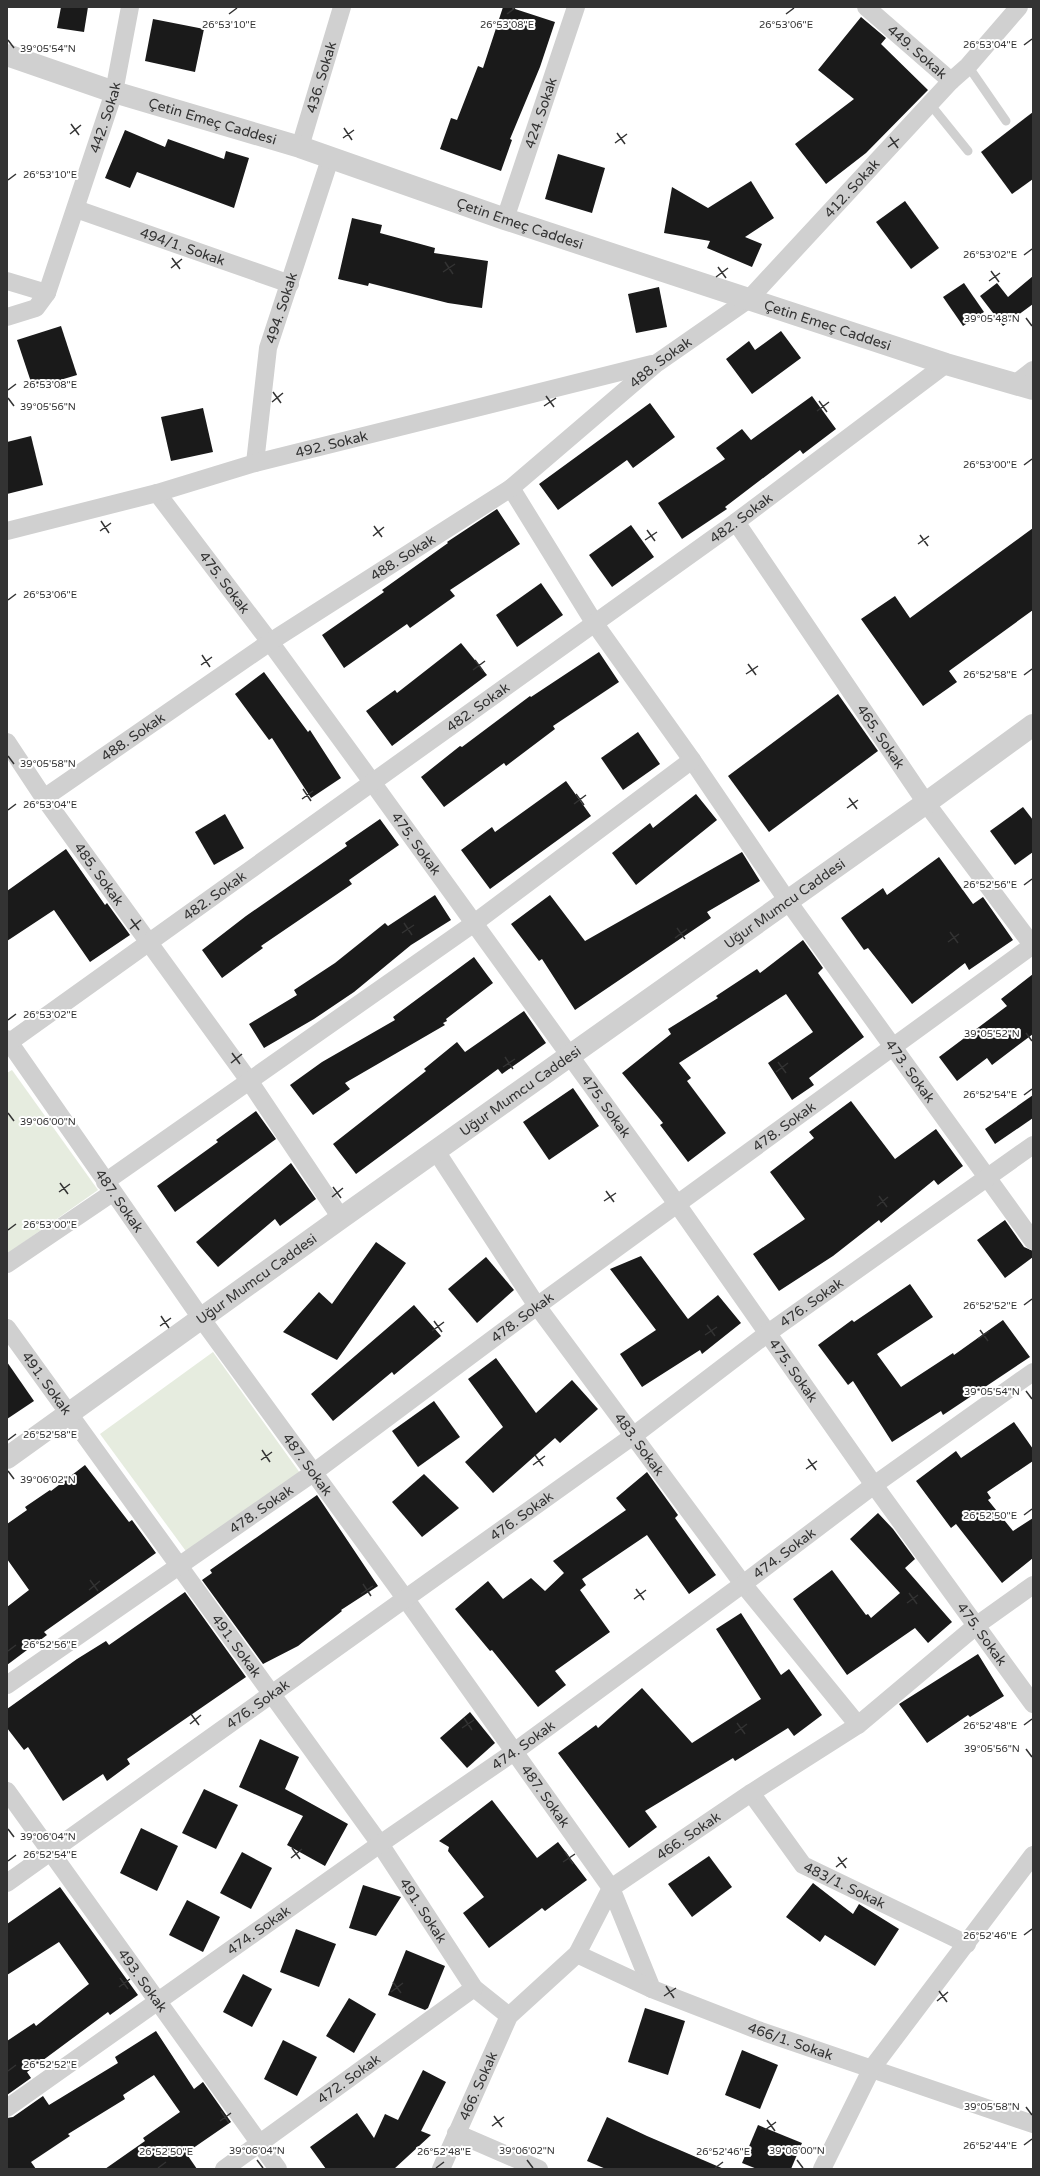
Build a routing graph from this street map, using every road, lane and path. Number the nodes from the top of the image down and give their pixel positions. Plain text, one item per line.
1 (130, 7) edge
2 (342, 7) edge
3 (576, 7) edge
4 (866, 7) edge
5 (1019, 7) edge
6 (7, 56) edge
7 (968, 66) junction
8 (951, 80) junction
9 (114, 92) junction
10 (930, 104) junction
11 (1006, 121) dead end
12 (300, 147) junction
13 (968, 151) dead end
14 (330, 159) junction
15 (76, 209) junction
16 (505, 219) junction
17 (7, 281) edge
18 (290, 284) junction
19 (46, 293) junction
20 (749, 299) junction
21 (7, 316) edge
22 (657, 363) junction
23 (946, 364) junction
24 (1027, 380) edge
25 (255, 463) junction
26 (511, 488) junction
27 (157, 493) junction
28 (736, 522) junction
29 (7, 532) edge
30 (595, 624) junction
31 (270, 642) junction
32 (1033, 724) edge
33 (7, 742) edge
34 (692, 760) junction
35 (372, 782) junction
36 (44, 798) junction
37 (926, 803) junction
38 (787, 900) junction
39 (473, 924) junction
40 (149, 943) junction
41 (1033, 945) edge
42 (8, 1042) edge
43 (893, 1047) junction
44 (569, 1056) junction
45 (250, 1082) junction
46 (1033, 1145) edge
47 (436, 1151) junction
48 (987, 1178) junction
49 (108, 1187) junction
50 (677, 1204) junction
51 (341, 1218) junction
52 (1033, 1241) edge
53 (7, 1264) edge
54 (537, 1306) junction
55 (201, 1318) junction
56 (7, 1328) edge
57 (768, 1333) junction
58 (1033, 1372) edge
59 (68, 1414) junction
60 (633, 1436) junction
61 (7, 1458) edge
62 (313, 1473) junction
63 (874, 1485) junction
64 (179, 1567) junction
65 (743, 1584) junction
66 (1033, 1585) edge
67 (405, 1598) junction
68 (977, 1625) junction
69 (7, 1684) edge
70 (272, 1694) junction
71 (1033, 1704) edge
72 (858, 1725) junction
73 (514, 1752) junction
74 (7, 1791) edge
75 (751, 1793) junction
76 (380, 1844) junction
77 (51, 1854) junction
78 (1033, 1855) edge
79 (7, 1883) edge
80 (611, 1888) junction
81 (967, 1944) junction
82 (577, 1954) junction
83 (474, 1988) junction
84 (652, 1988) junction
85 (159, 2001) junction
86 (509, 2016) junction
87 (872, 2068) junction
88 (7, 2108) edge
89 (1033, 2124) edge
90 (456, 2133) junction
91 (260, 2144) junction
92 (224, 2169) edge
93 (278, 2169) edge
94 (441, 2169) edge
95 (539, 2169) edge
96 (822, 2169) edge

1 - 9 street, 442. Sokak
2 - 12 street, 436. Sokak
3 - 16 street, 424. Sokak
4 - 8 street, 449. Sokak
5 - 7 street, 412. Sokak
6 - 9 street, Çetin Emeç Caddesi
7 - 8 street, 412. Sokak
7 - 11 lane
8 - 10 street, 412. Sokak
9 - 12 street, Çetin Emeç Caddesi
9 - 15 street, 442. Sokak
10 - 13 lane
10 - 20 street, 412. Sokak
12 - 14 street, Çetin Emeç Caddesi
14 - 16 street, Çetin Emeç Caddesi
14 - 18 street, 494. Sokak
15 - 18 street, 494/1. Sokak
15 - 19 street, 442. Sokak
16 - 20 street, Çetin Emeç Caddesi
17 - 19 street
18 - 25 street, 494. Sokak
19 - 21 street, 442. Sokak
20 - 22 street, 488. Sokak
20 - 23 street, Çetin Emeç Caddesi
22 - 25 street, 492. Sokak
22 - 26 street, 488. Sokak
23 - 24 street, Çetin Emeç Caddesi
23 - 28 street, 482. Sokak
25 - 27 street, 492. Sokak
26 - 30 street, 473. Sokak
26 - 31 street, 488. Sokak
27 - 29 street, 492. Sokak
27 - 31 street, 475. Sokak
28 - 30 street, 482. Sokak
28 - 37 street, 465. Sokak
30 - 34 street, 473. Sokak
30 - 35 street, 482. Sokak
31 - 35 street, 475. Sokak
31 - 36 street, 488. Sokak
32 - 37 street, Uğur Mumcu Caddesi
33 - 36 street, 485. Sokak
34 - 38 street, 473. Sokak
34 - 39 street
35 - 39 street, 475. Sokak
35 - 40 street, 482. Sokak
36 - 40 street, 485. Sokak
37 - 38 street, Uğur Mumcu Caddesi
37 - 41 street, 465. Sokak
38 - 43 street, 473. Sokak
38 - 44 street, Uğur Mumcu Caddesi
39 - 44 street, 475. Sokak
39 - 45 street
40 - 42 street, 482. Sokak
40 - 45 street, 485. Sokak
41 - 43 street, 478. Sokak
42 - 49 street, 487. Sokak
43 - 48 street, 473. Sokak
43 - 50 street, 478. Sokak
44 - 47 street, Uğur Mumcu Caddesi
44 - 50 street, 475. Sokak
45 - 49 street
45 - 51 street, 485. Sokak
46 - 48 street, 476. Sokak
47 - 51 street, Uğur Mumcu Caddesi
47 - 54 street, 483. Sokak
48 - 52 street, 473. Sokak
48 - 57 street, 476. Sokak
49 - 53 street
49 - 55 street, 487. Sokak
50 - 54 street, 478. Sokak
50 - 57 street, 475. Sokak
51 - 55 street, Uğur Mumcu Caddesi
54 - 60 street, 483. Sokak
54 - 62 street, 478. Sokak
55 - 59 street, Uğur Mumcu Caddesi
55 - 62 street, 487. Sokak
56 - 59 street, 491. Sokak
57 - 60 street, 476. Sokak
57 - 63 street, 475. Sokak
58 - 63 street, 474. Sokak
59 - 61 street, Uğur Mumcu Caddesi
59 - 64 street, 491. Sokak
60 - 65 street, 483. Sokak
60 - 67 street, 476. Sokak
62 - 64 street, 478. Sokak
62 - 67 street, 487. Sokak
63 - 65 street, 474. Sokak
63 - 68 street, 475. Sokak
64 - 69 street, 478. Sokak
64 - 70 street, 491. Sokak
65 - 72 street, 483. Sokak
65 - 73 street, 474. Sokak
66 - 68 street, 466. Sokak
67 - 70 street, 476. Sokak
67 - 73 street, 487. Sokak
68 - 71 street, 475. Sokak
68 - 72 street, 466. Sokak
70 - 76 street, 491. Sokak
70 - 77 street, 476. Sokak
72 - 75 street, 466. Sokak
73 - 76 street, 474. Sokak
73 - 80 street, 487. Sokak
74 - 77 street, 493. Sokak
75 - 80 street, 466. Sokak
75 - 81 street, 483/1. Sokak
76 - 83 street, 491. Sokak
76 - 85 street, 474. Sokak
77 - 79 street, 476. Sokak
77 - 85 street, 493. Sokak
78 - 81 street
80 - 82 street, 466. Sokak
80 - 84 street
81 - 87 street
82 - 84 street, 466/1. Sokak
82 - 86 street, 466. Sokak
83 - 86 street, 491. Sokak
83 - 91 street, 472. Sokak
84 - 87 street, 466/1. Sokak
85 - 88 street, 474. Sokak
85 - 91 street, 493. Sokak
86 - 90 street, 466. Sokak
87 - 89 street, 466/1. Sokak
87 - 96 street
90 - 94 street, 466. Sokak
90 - 95 street
91 - 92 street, 472. Sokak
91 - 93 street, 493. Sokak

